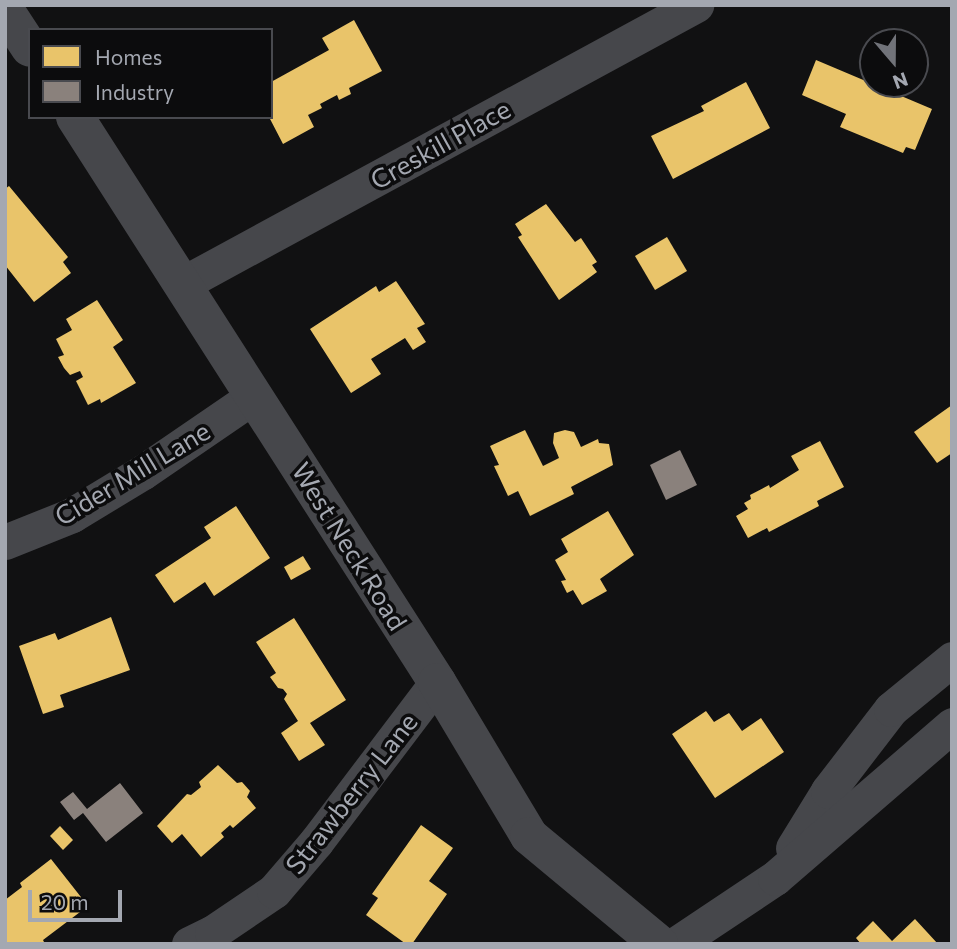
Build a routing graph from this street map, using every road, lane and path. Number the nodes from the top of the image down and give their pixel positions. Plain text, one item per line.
1 (696, 5) edge
2 (5, 10) edge
3 (28, 45) edge
4 (76, 119) edge
5 (184, 283) junction
6 (254, 396) junction
7 (5, 542) edge
8 (952, 659) edge
9 (436, 682) junction
10 (952, 725) edge
11 (775, 878) junction
12 (189, 944) edge
13 (659, 944) edge
14 (676, 944) edge

1 - 5 street, Creskill Place
2 - 3 street
4 - 5 street, West Neck Road
5 - 6 street, West Neck Road
6 - 7 street, Cider Mill Lane
6 - 9 street, West Neck Road
8 - 11 street
9 - 12 street, Strawberry Lane
9 - 13 street, West Neck Road
10 - 11 street
11 - 14 street

